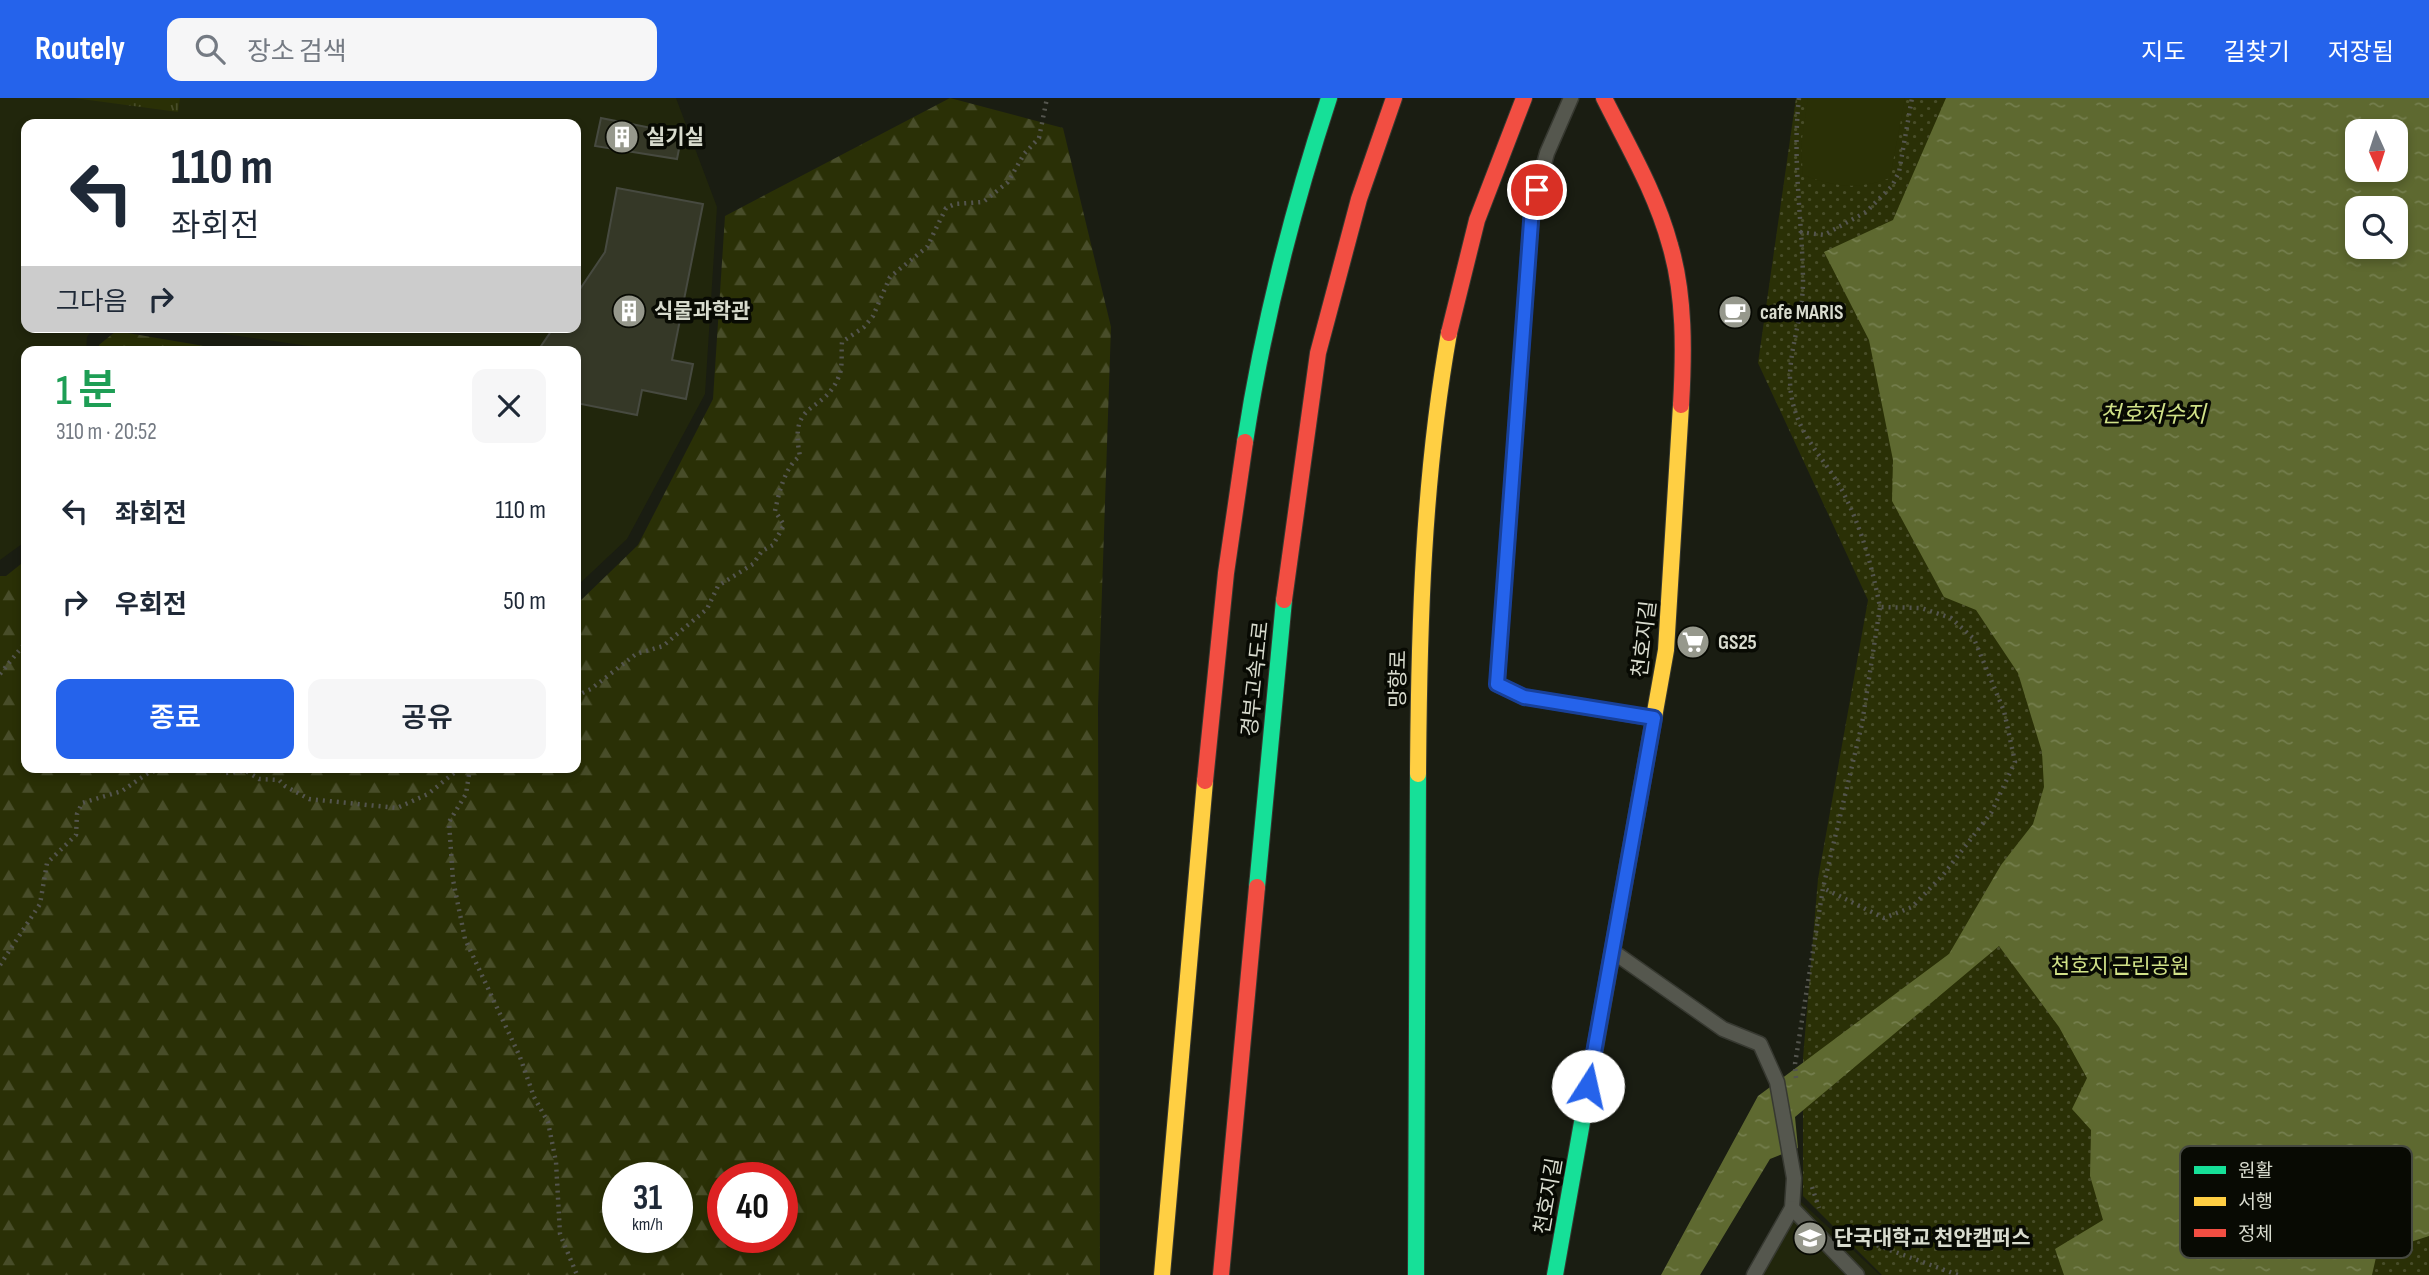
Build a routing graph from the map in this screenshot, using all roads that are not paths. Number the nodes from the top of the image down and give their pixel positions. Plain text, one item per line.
1 (1329, 98) edge
2 (1394, 98) edge
3 (1524, 98) edge
4 (1571, 98) edge
5 (1604, 98) edge
6 (1654, 718) junction
7 (1612, 951) junction
8 (1793, 1208) junction
9 (1161, 1275) edge
10 (1221, 1275) edge
11 (1416, 1275) edge
12 (1555, 1275) edge
13 (1754, 1275) edge
14 (1857, 1275) edge

1 - 9 main road, 경부고속도로
2 - 10 main road, 경부고속도로
3 - 11 main road, 망향로
4 - 6 lane
5 - 6 main road, 천호지길
6 - 7 main road, 천호지길
7 - 8 lane
7 - 12 main road, 천호지길
8 - 13 lane
8 - 14 lane

